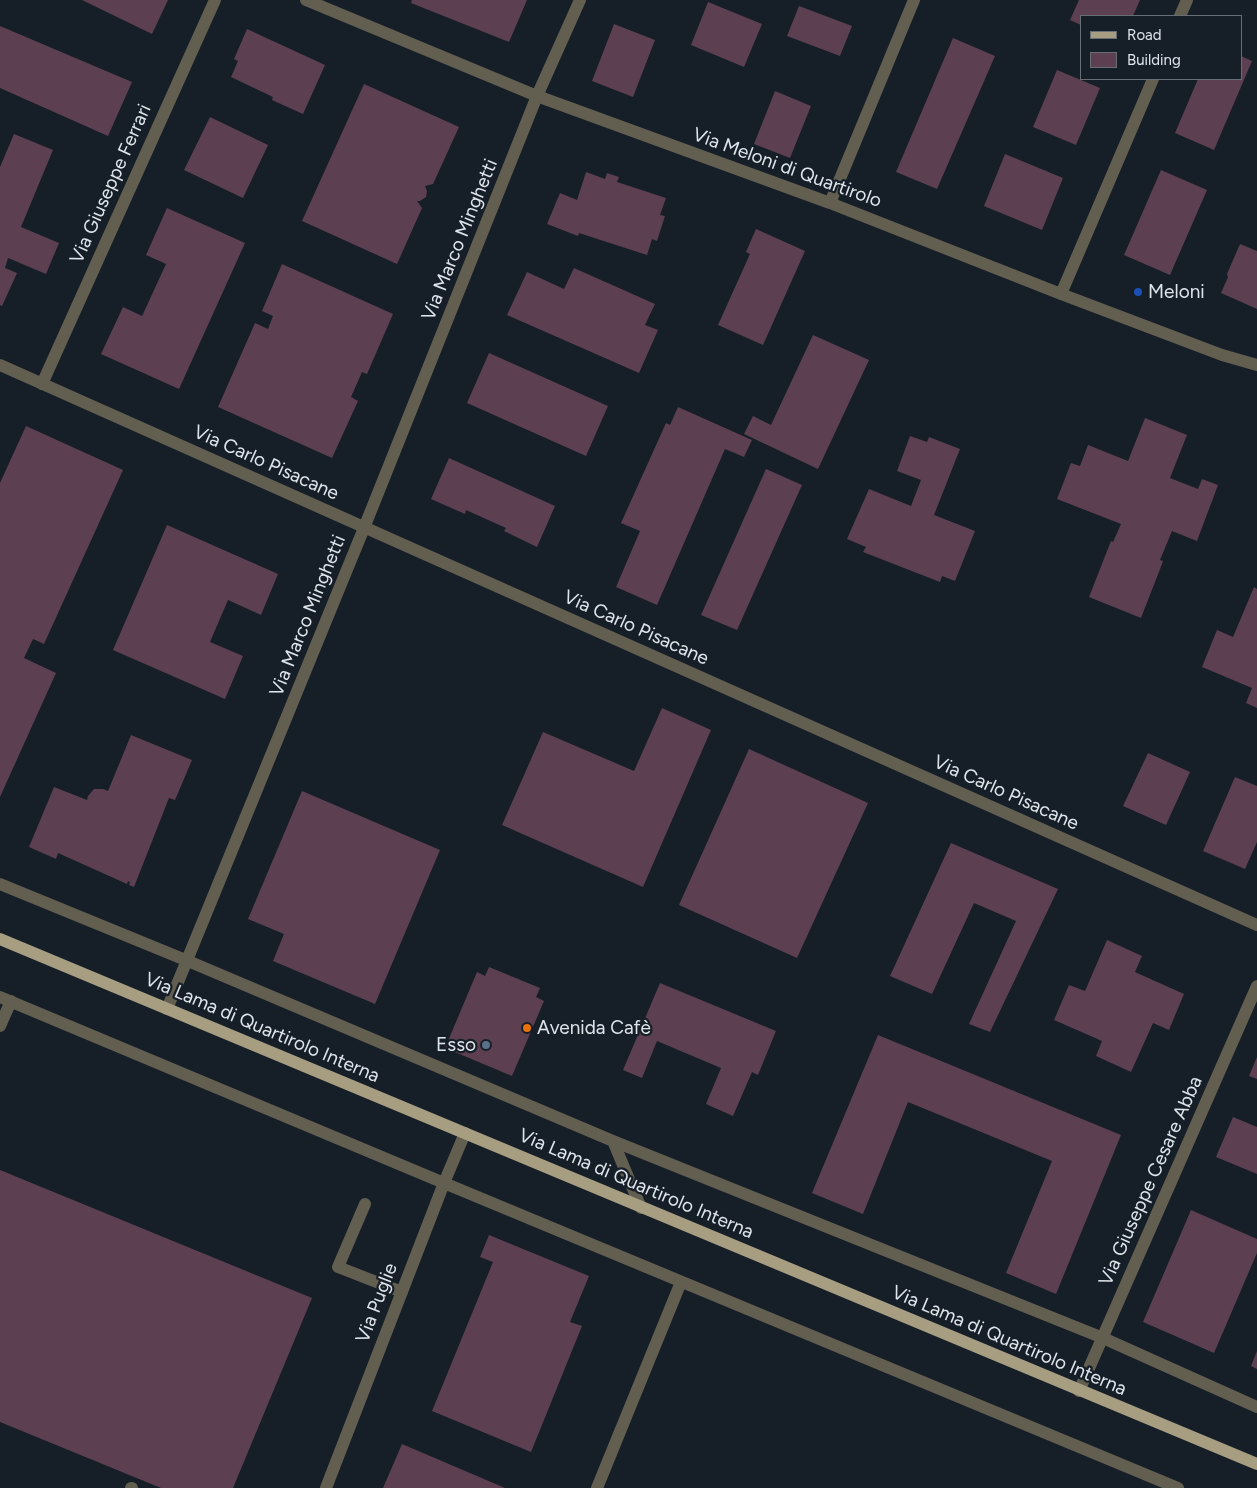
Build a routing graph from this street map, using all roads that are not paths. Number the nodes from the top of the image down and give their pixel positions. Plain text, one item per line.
1 (215, 0) edge
2 (306, 0) edge
3 (580, 0) edge
4 (914, 0) edge
5 (1187, 0) edge
6 (1180, 15) edge
7 (1153, 80) edge
8 (538, 96) junction
9 (830, 203) junction
10 (1061, 294) junction
11 (1257, 364) edge
12 (0, 365) edge
13 (42, 384) junction
14 (364, 528) junction
15 (0, 884) edge
16 (1257, 925) edge
17 (0, 938) edge
18 (188, 961) junction
19 (1257, 986) edge
20 (5, 999) edge
21 (167, 1009) junction
22 (0, 1026) edge
23 (465, 1133) junction
24 (613, 1141) junction
25 (444, 1183) junction
26 (365, 1204) dead end
27 (641, 1208) junction
28 (681, 1282) junction
29 (402, 1292) junction
30 (1103, 1338) junction
31 (1079, 1391) junction
32 (1257, 1407) edge
33 (1257, 1464) edge
34 (326, 1488) edge
35 (597, 1488) edge
36 (1178, 1488) edge

1 - 13 street, Via Giuseppe Ferrari
2 - 8 street, Via Meloni di Quartirolo
3 - 8 street, Via Marco Minghetti
4 - 9 street
5 - 6 street
7 - 10 street
8 - 9 street, Via Meloni di Quartirolo
8 - 14 street, Via Marco Minghetti
9 - 10 street, Via Meloni di Quartirolo
10 - 11 street, Via Meloni di Quartirolo
12 - 13 street, Via Carlo Pisacane
13 - 14 street, Via Carlo Pisacane
14 - 16 street, Via Carlo Pisacane
14 - 18 street, Via Marco Minghetti
15 - 18 street
17 - 21 main road, Via Lama di Quartirolo Interna
18 - 21 street, Via Marco Minghetti
18 - 24 street
19 - 30 street, Via Giuseppe Cesare Abba
20 - 22 street
20 - 25 street
21 - 23 main road, Via Lama di Quartirolo Interna
23 - 25 street, Via Puglie
23 - 27 main road, Via Lama di Quartirolo Interna
24 - 27 street
24 - 30 street
25 - 28 street
25 - 29 street, Via Puglie
26 - 29 street
27 - 31 main road, Via Lama di Quartirolo Interna
28 - 35 street
28 - 36 street
29 - 34 street, Via Puglie
30 - 31 street, Via Giuseppe Cesare Abba
30 - 32 street
31 - 33 main road, Via Lama di Quartirolo Interna

